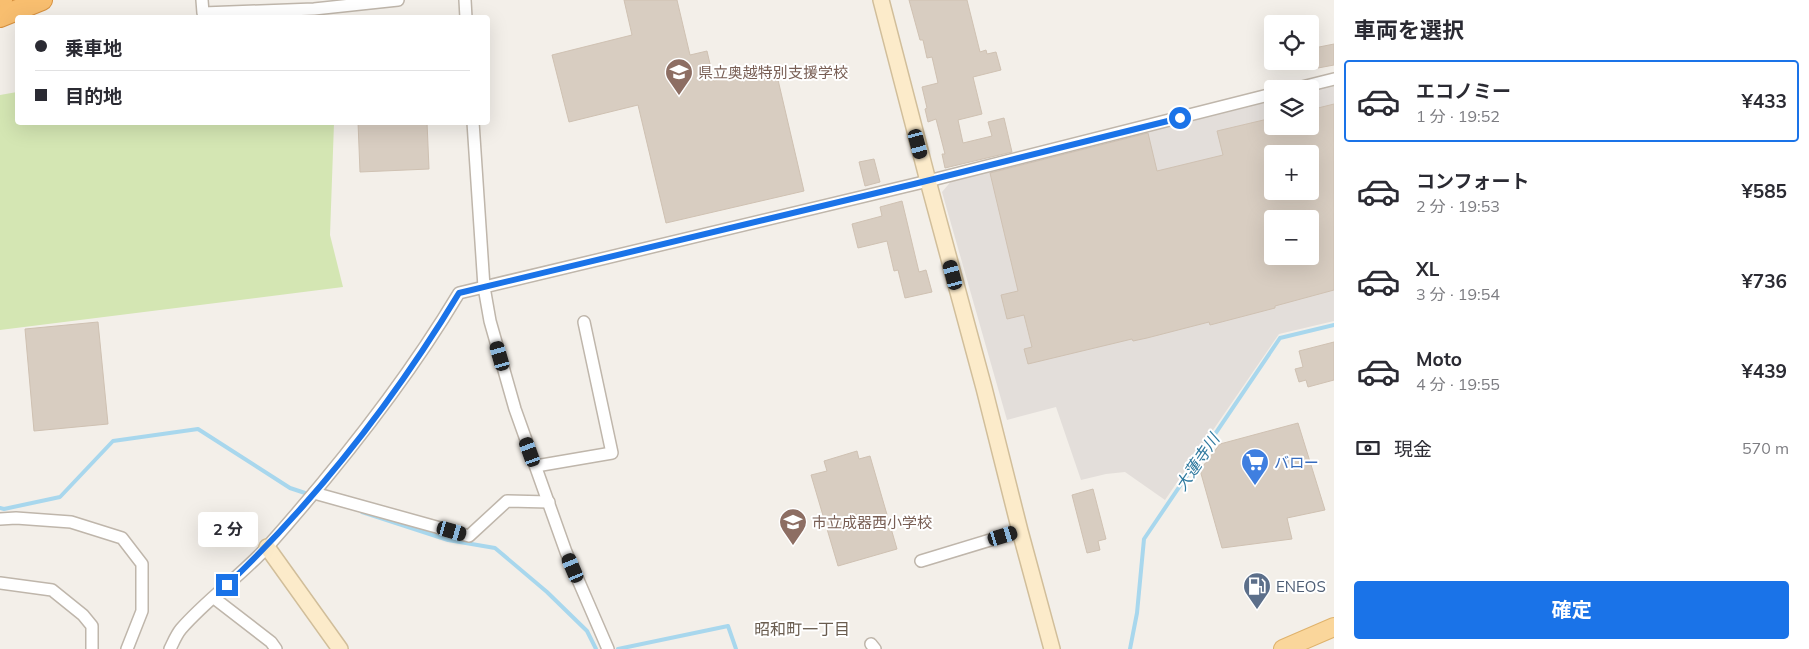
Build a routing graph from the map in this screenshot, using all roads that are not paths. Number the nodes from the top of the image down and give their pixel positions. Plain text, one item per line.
1 (42, 0) edge
2 (202, 0) edge
3 (398, 0) edge
4 (465, 0) edge
5 (881, 0) edge
6 (466, 15) edge
7 (0, 16) edge
8 (1334, 79) edge
9 (1319, 83) edge
10 (1264, 96) edge
11 (473, 125) edge
12 (928, 181) junction
13 (484, 287) junction
14 (584, 322) dead end
15 (536, 466) junction
16 (314, 493) junction
17 (549, 502) junction
18 (0, 519) edge
19 (1020, 531) junction
20 (267, 547) junction
21 (921, 561) dead end
22 (0, 583) edge
23 (214, 598) junction
24 (1334, 627) edge
25 (92, 649) edge
26 (127, 649) edge
27 (170, 649) edge
28 (276, 649) edge
29 (340, 649) edge
30 (608, 649) edge
31 (1052, 649) edge
32 (1283, 649) edge

1 - 7 highway
2 - 3 street
4 - 6 street
5 - 12 street
8 - 9 street
10 - 12 street
11 - 13 street
12 - 13 street
12 - 19 street
13 - 15 street
13 - 16 street
14 - 15 street
15 - 17 street
16 - 17 street
16 - 20 street
17 - 30 street
18 - 26 street
19 - 21 street
19 - 31 street
20 - 23 street
20 - 29 street
22 - 25 street
23 - 27 street
23 - 28 street
24 - 32 main road

